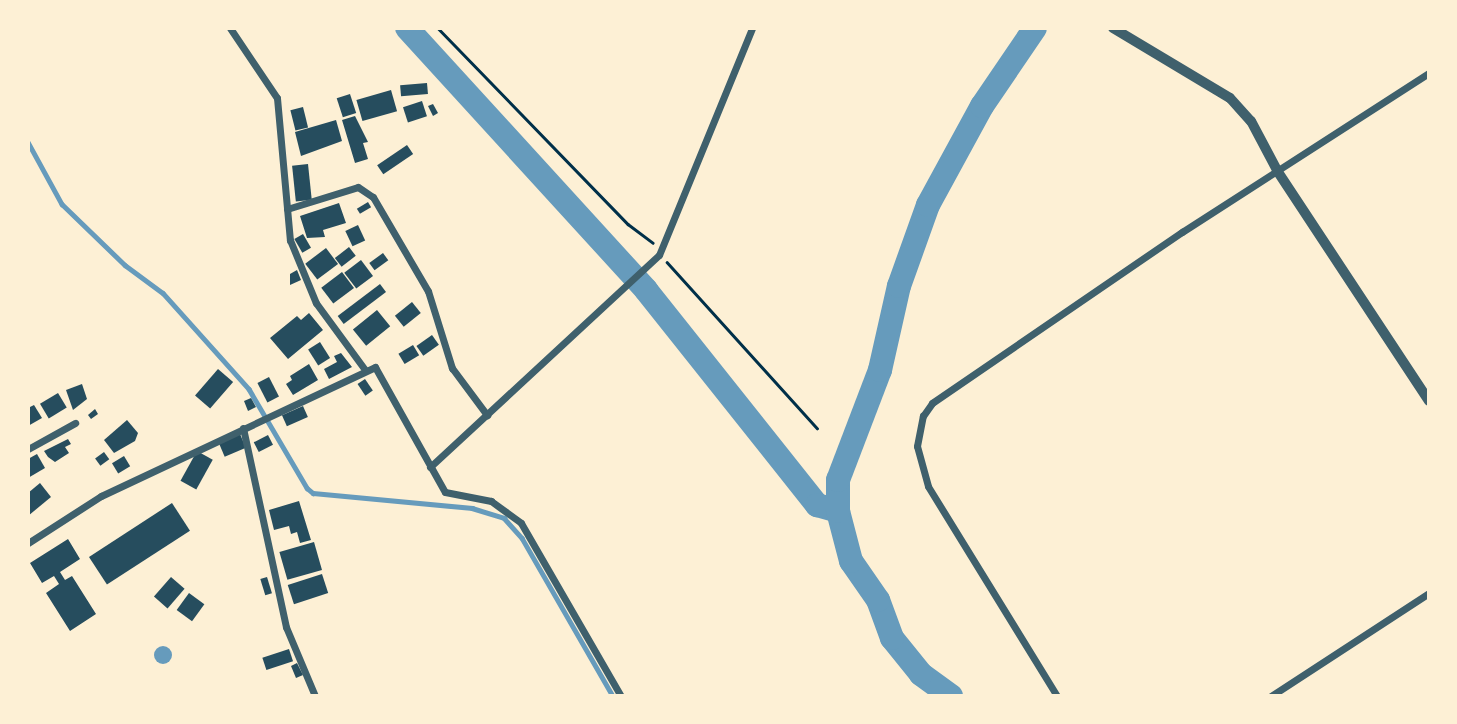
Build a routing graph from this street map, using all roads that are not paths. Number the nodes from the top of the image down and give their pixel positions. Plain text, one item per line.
1 (230, 28) edge
2 (752, 28) edge
3 (1113, 28) edge
4 (1429, 73) edge
5 (1278, 172) junction
6 (287, 208) junction
7 (366, 371) junction
8 (1429, 401) edge
9 (486, 415) junction
10 (75, 423) dead end
11 (243, 428) junction
12 (28, 449) edge
13 (430, 467) junction
14 (28, 542) edge
15 (1429, 593) edge
16 (316, 696) edge
17 (621, 696) edge
18 (1057, 696) edge
19 (1271, 696) edge

1 - 6 street
2 - 9 street
3 - 5 street
4 - 5 street
5 - 8 street
5 - 18 street
6 - 7 street
6 - 9 street
7 - 11 street
7 - 13 street
9 - 13 street
10 - 12 street
11 - 14 street
11 - 16 street
13 - 17 street
15 - 19 street

